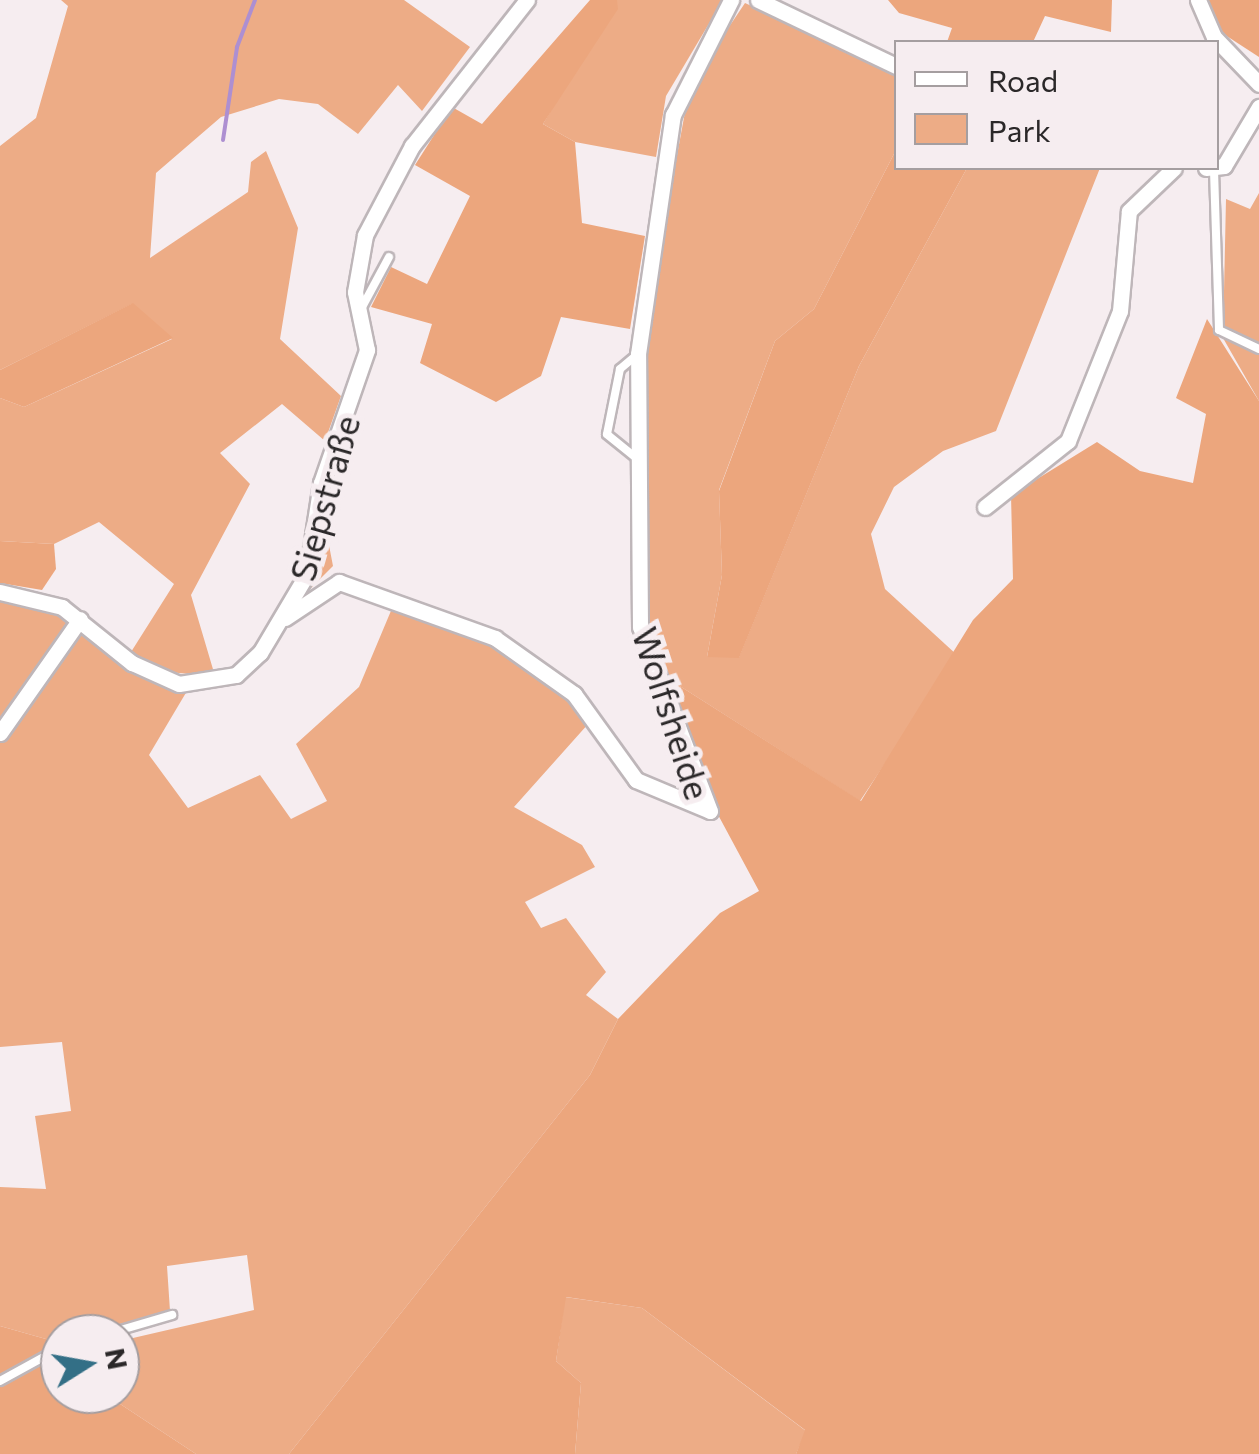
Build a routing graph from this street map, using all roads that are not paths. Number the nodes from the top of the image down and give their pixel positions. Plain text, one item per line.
1 (528, 0) edge
2 (732, 0) edge
3 (758, 0) edge
4 (1198, 0) edge
5 (1218, 40) edge
6 (1219, 41) edge
7 (894, 65) edge
8 (1259, 84) edge
9 (1259, 107) edge
10 (1219, 158) edge
11 (1172, 170) edge
12 (1210, 170) edge
13 (389, 257) dead end
14 (361, 309) junction
15 (1259, 349) edge
16 (638, 354) junction
17 (642, 463) junction
18 (985, 507) dead end
19 (0, 592) edge
20 (80, 619) junction
21 (282, 620) junction
22 (0, 733) edge
23 (172, 1315) dead end
24 (140, 1324) edge
25 (40, 1359) edge
26 (0, 1381) edge

1 - 14 street, Siepstraße
2 - 16 street, Wolfsheide
3 - 7 street
4 - 5 street
6 - 8 street
9 - 10 street
11 - 18 street
12 - 15 lane
13 - 14 lane
14 - 21 street, Siepstraße
16 - 17 street, Wolfsheide
16 - 17 lane
17 - 21 street, Wolfsheide
19 - 20 street
20 - 21 street, Siepstraße
20 - 22 street
23 - 24 lane
25 - 26 lane

